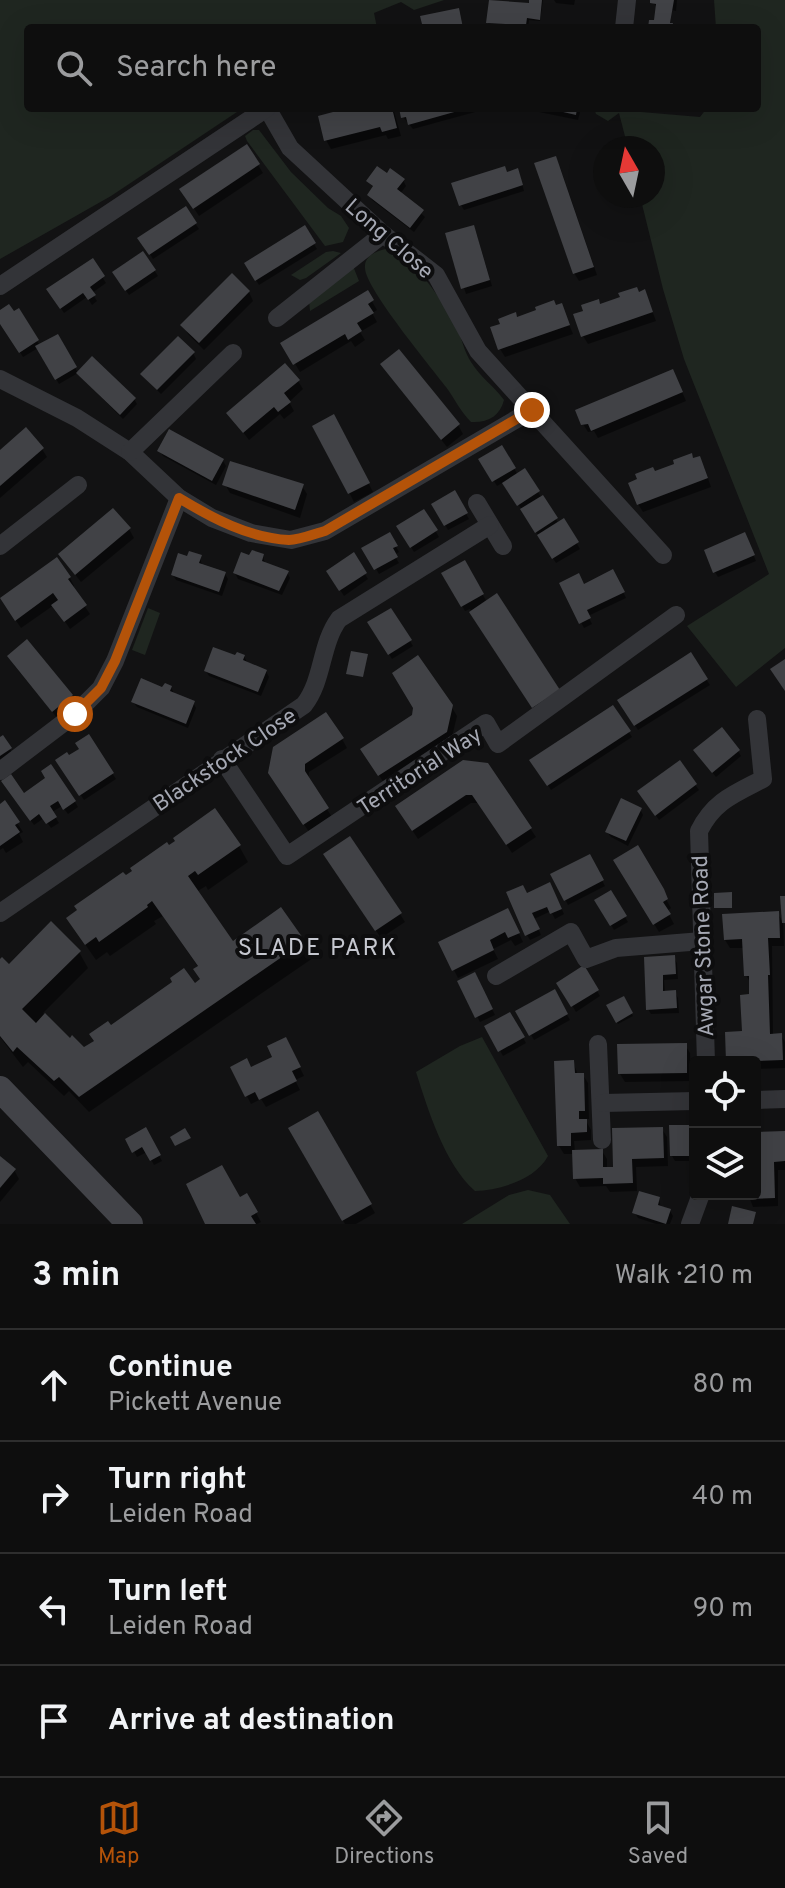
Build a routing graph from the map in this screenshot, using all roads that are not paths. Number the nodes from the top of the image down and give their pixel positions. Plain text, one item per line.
1 (627, 0) edge
2 (624, 24) edge
3 (261, 112) edge
4 (269, 112) edge
5 (383, 234) junction
6 (0, 286) edge
7 (277, 318) dead end
8 (233, 353) dead end
9 (2, 385) edge
10 (532, 410) junction
11 (130, 452) junction
12 (78, 485) dead end
13 (179, 498) junction
14 (477, 503) dead end
15 (490, 525) junction
16 (0, 546) edge
17 (503, 546) dead end
18 (663, 555) dead end
19 (676, 615) dead end
20 (757, 719) dead end
21 (222, 759) junction
22 (0, 771) edge
23 (0, 913) edge
24 (702, 941) junction
25 (496, 976) dead end
26 (598, 1044) dead end
27 (706, 1056) edge
28 (0, 1089) edge
29 (785, 1099) edge
30 (761, 1100) edge
31 (689, 1101) edge
32 (603, 1103) junction
33 (602, 1140) dead end
34 (699, 1200) edge
35 (130, 1224) edge
36 (690, 1224) edge

1 - 2 street
3 - 6 street
4 - 5 street, Long Close
5 - 7 street
5 - 10 street, Long Close
8 - 11 street
9 - 11 street
10 - 13 street
10 - 18 street, Long Close
11 - 13 street
12 - 16 street
13 - 22 street
14 - 15 street
15 - 17 street
15 - 21 street, Blackstock Close
19 - 21 street, Territorial Way
20 - 24 street, Awgar Stone Road
21 - 23 street, Blackstock Close
24 - 25 street
24 - 27 street, Awgar Stone Road
26 - 32 street
28 - 35 street
29 - 30 street
31 - 32 street
32 - 33 street
34 - 36 street

